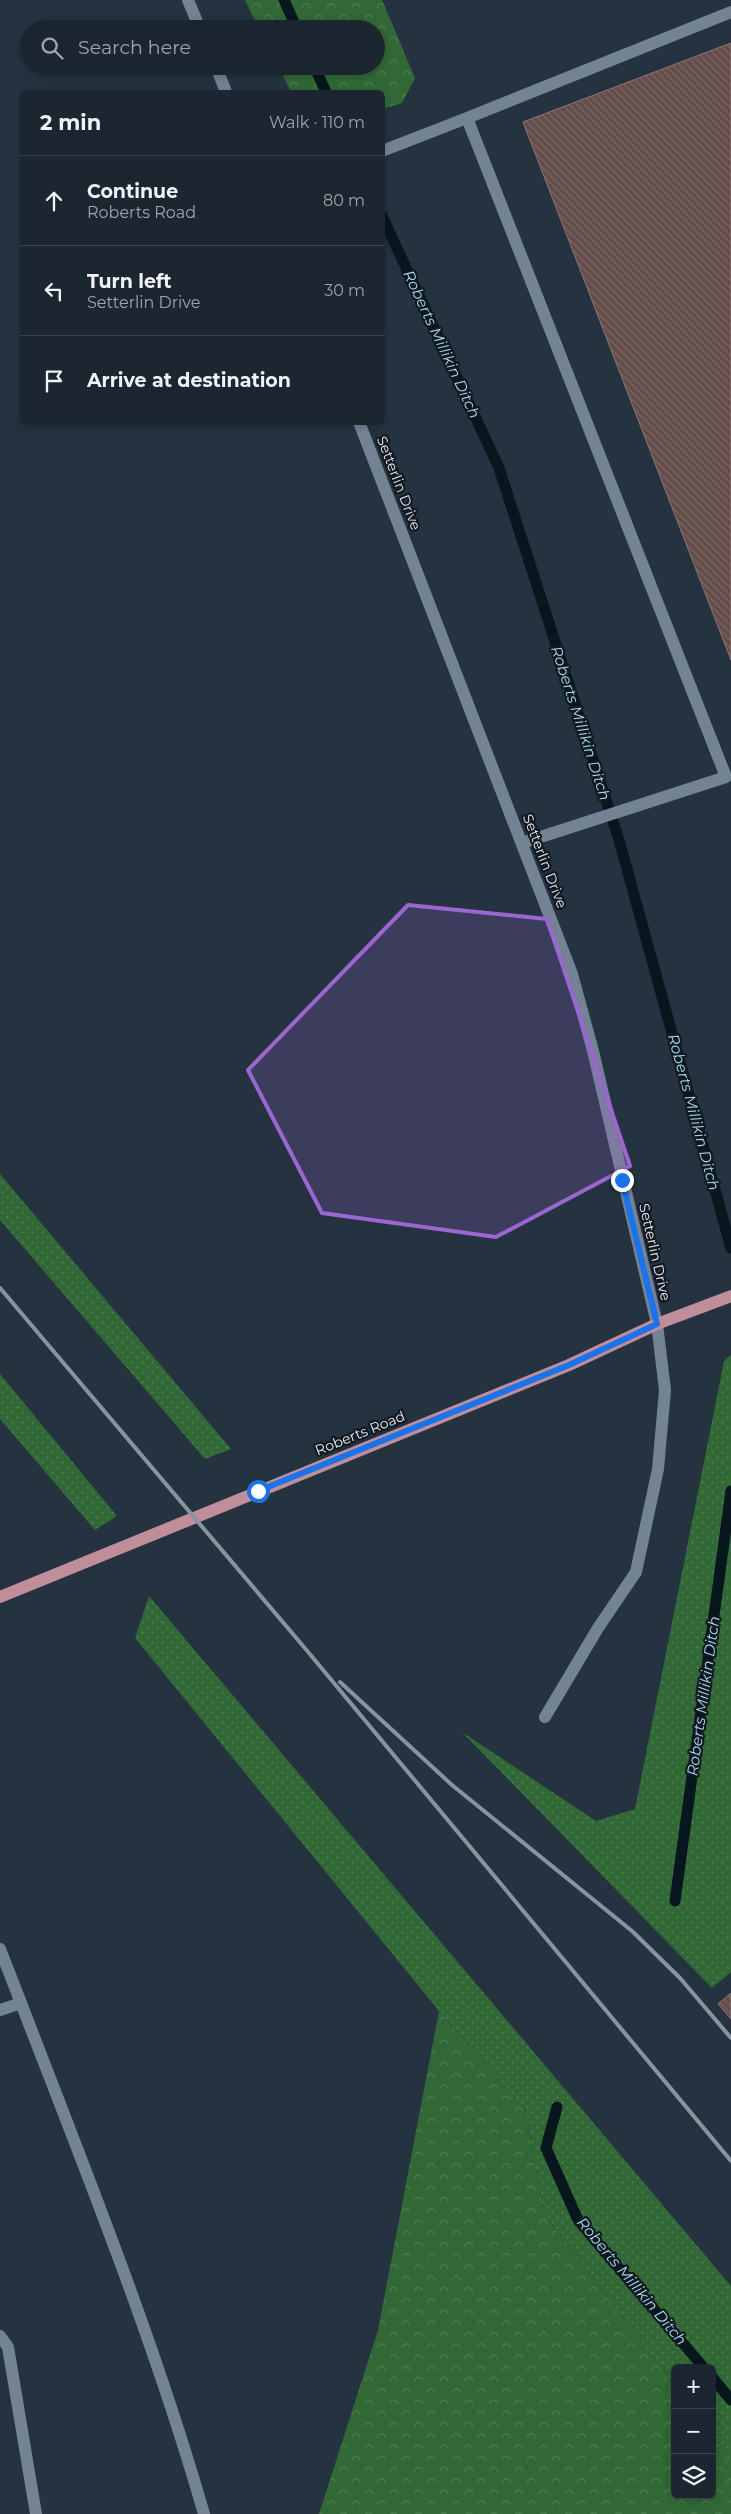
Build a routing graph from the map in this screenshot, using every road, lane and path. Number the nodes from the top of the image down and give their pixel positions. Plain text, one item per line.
1 (188, 0) edge
2 (731, 12) edge
3 (196, 20) edge
4 (219, 75) edge
5 (225, 90) edge
6 (466, 118) junction
7 (385, 150) edge
8 (361, 425) edge
9 (729, 782) edge
10 (522, 843) junction
11 (731, 1296) edge
12 (657, 1324) junction
13 (0, 1597) edge
14 (545, 1717) dead end
15 (0, 1949) edge
16 (21, 2003) junction
17 (0, 2010) edge
18 (0, 2336) edge
19 (36, 2514) edge
20 (204, 2514) edge

1 - 3 street
2 - 6 street
4 - 5 street
6 - 7 street
6 - 9 street
8 - 10 street, Setterlin Drive
9 - 10 street
10 - 12 street, Setterlin Drive
11 - 12 main road, Roberts Road
12 - 13 main road, Roberts Road
12 - 14 street, Setterlin Drive
15 - 16 street
16 - 17 street
16 - 20 street
18 - 19 street

